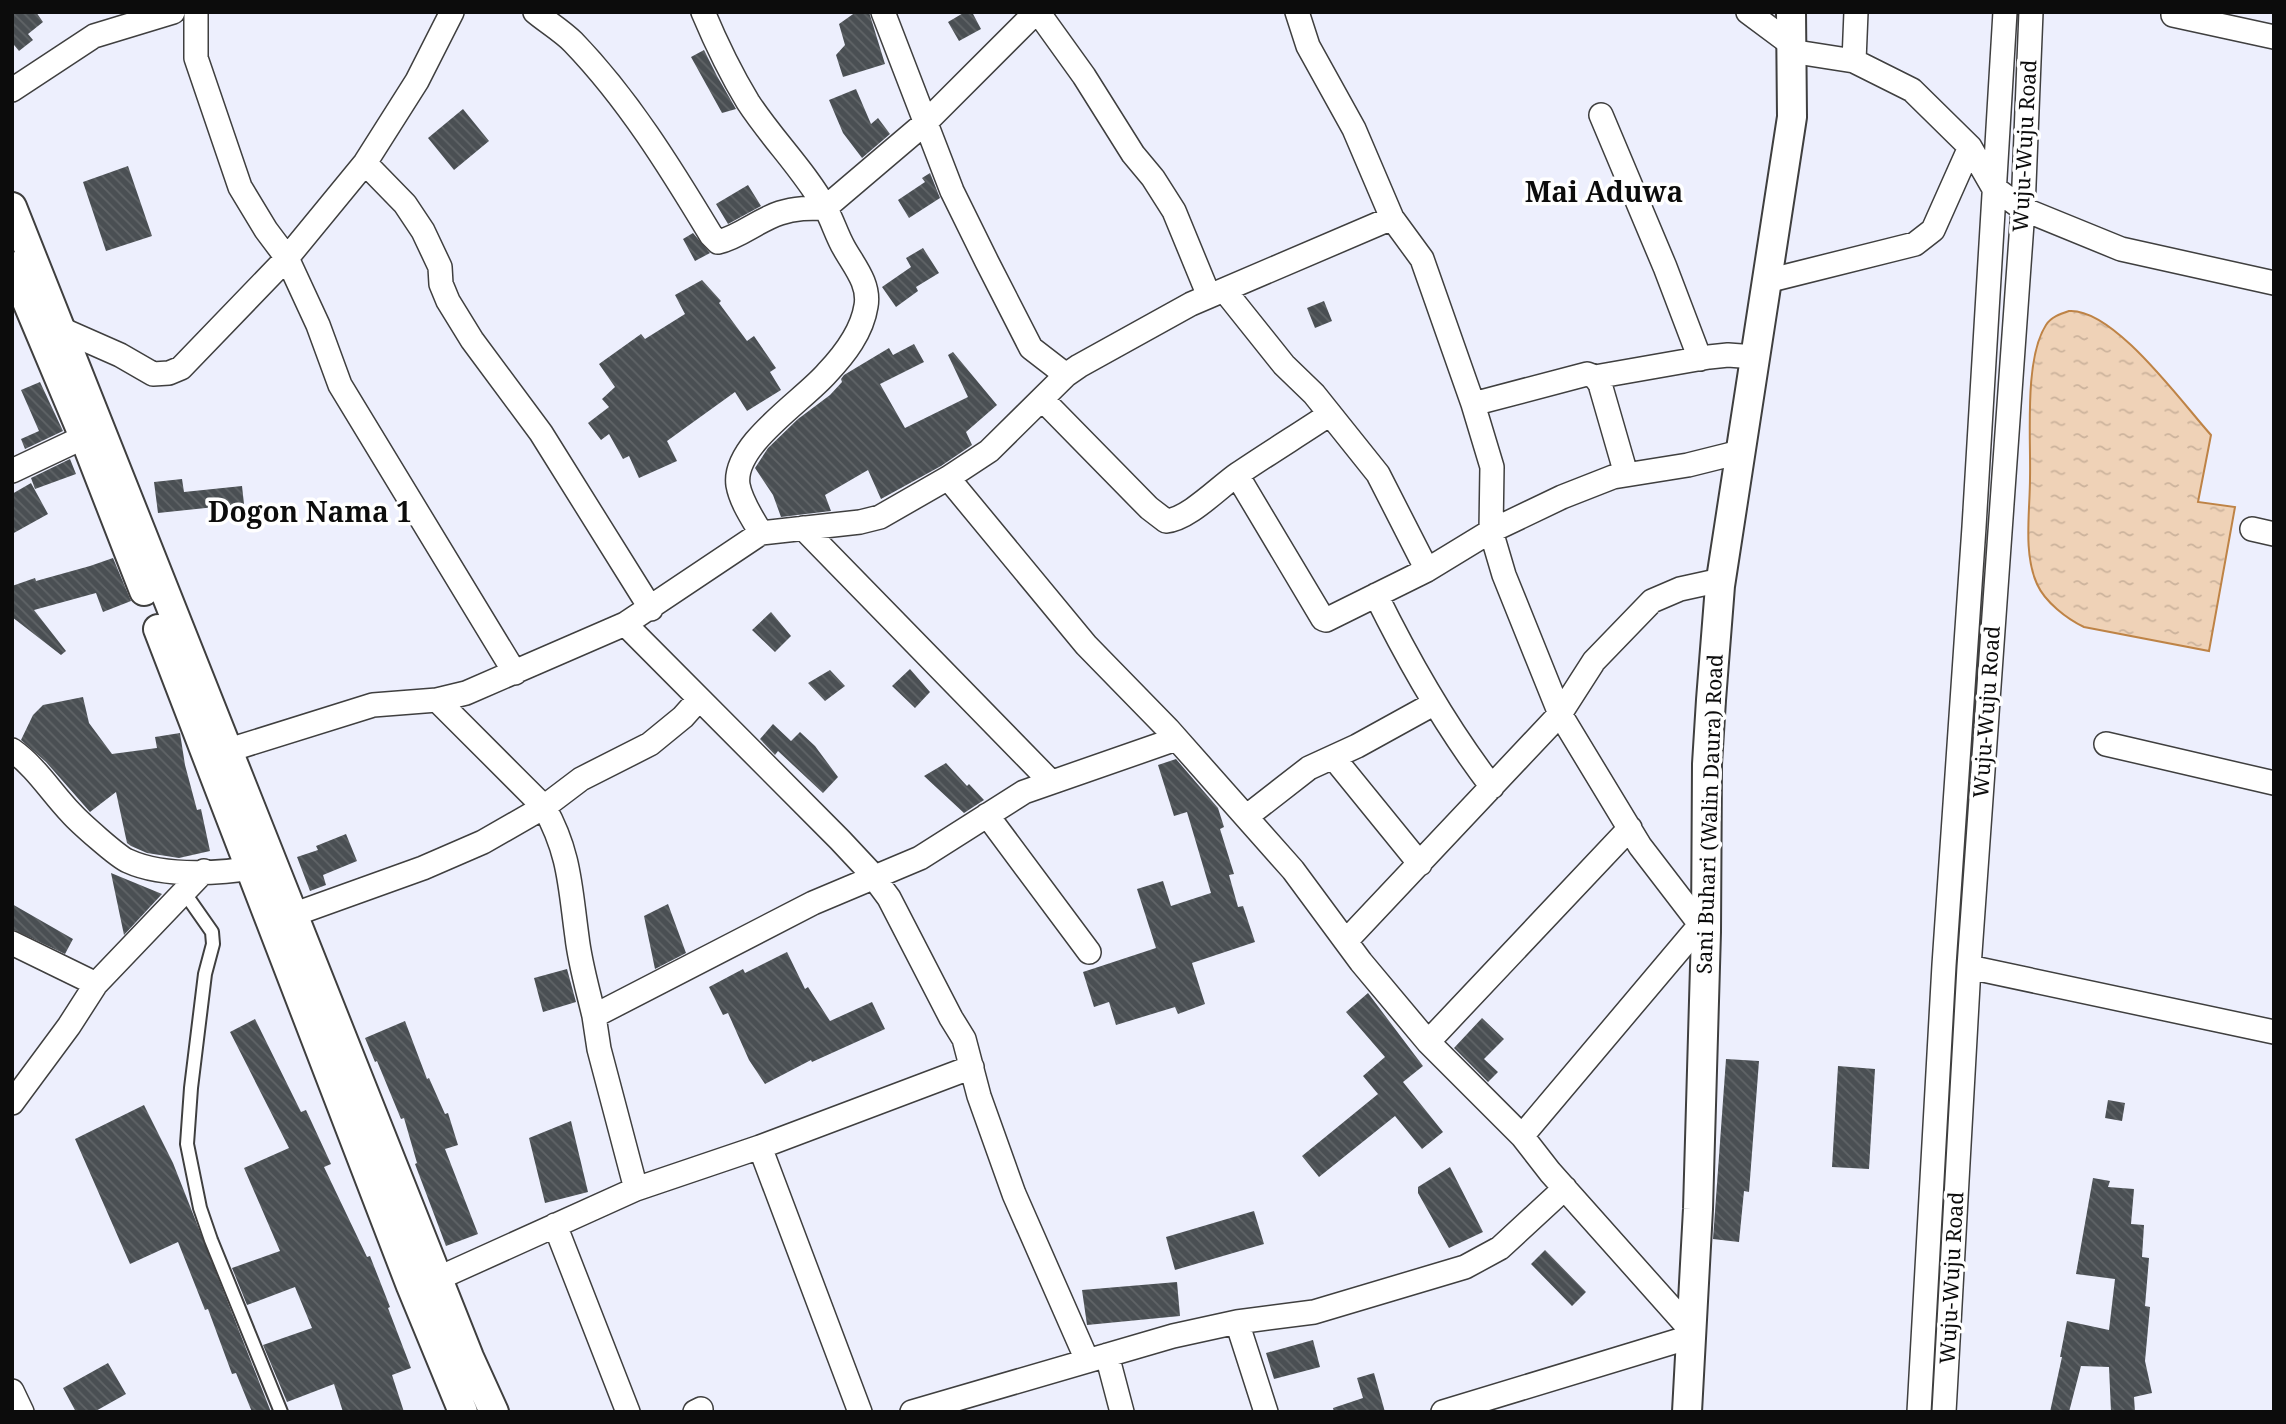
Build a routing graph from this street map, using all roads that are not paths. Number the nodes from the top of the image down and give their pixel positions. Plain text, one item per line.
1 (173, 12) edge
2 (196, 12) edge
3 (452, 12) edge
4 (535, 12) edge
5 (704, 12) edge
6 (883, 12) edge
7 (1297, 12) edge
8 (1748, 12) edge
9 (1791, 12) edge
10 (1856, 12) edge
11 (2006, 12) edge
12 (2031, 12) edge
13 (1031, 14) edge
14 (2173, 15) dead end
15 (2274, 37) edge
16 (1791, 47) junction
17 (1854, 61) junction
18 (12, 90) edge
19 (1601, 115) dead end
20 (925, 123) junction
21 (1970, 147) junction
22 (365, 163) junction
23 (1993, 187) junction
24 (12, 207) edge
25 (825, 208) junction
26 (2023, 208) junction
27 (1392, 218) junction
28 (287, 258) junction
29 (12, 266) edge
30 (1768, 281) junction
31 (2274, 282) edge
32 (1217, 293) junction
33 (61, 330) junction
34 (1755, 357) junction
35 (1700, 359) junction
36 (1066, 375) junction
37 (1595, 377) junction
38 (1042, 399) junction
39 (1473, 404) junction
40 (1330, 414) junction
41 (84, 437) junction
42 (1740, 452) junction
43 (12, 471) edge
44 (1626, 474) junction
45 (1237, 475) junction
46 (948, 478) junction
47 (803, 528) junction
48 (1491, 531) junction
49 (761, 533) junction
50 (1427, 570) junction
51 (1721, 580) junction
52 (1376, 595) junction
53 (651, 609) junction
54 (625, 624) junction
55 (514, 673) junction
56 (699, 699) junction
57 (437, 700) junction
58 (1435, 703) junction
59 (1560, 714) junction
60 (1176, 739) junction
61 (2106, 744) dead end
62 (12, 750) edge
63 (229, 750) junction
64 (1333, 757) junction
65 (1051, 782) junction
66 (2274, 783) edge
67 (1492, 787) junction
68 (544, 807) junction
69 (987, 815) junction
70 (1246, 817) junction
71 (1630, 828) junction
72 (1420, 864) junction
73 (263, 866) junction
74 (204, 871) junction
75 (872, 878) junction
76 (184, 892) junction
77 (295, 914) junction
78 (1703, 929) junction
79 (1346, 941) junction
80 (12, 943) edge
81 (1089, 952) dead end
82 (1969, 967) junction
83 (96, 984) junction
84 (594, 1016) junction
85 (2274, 1032) edge
86 (1428, 1042) junction
87 (972, 1067) junction
88 (12, 1103) edge
89 (1522, 1136) junction
90 (760, 1147) junction
91 (1565, 1188) junction
92 (636, 1189) junction
93 (555, 1225) junction
94 (439, 1278) junction
95 (1237, 1322) junction
96 (1690, 1333) junction
97 (1097, 1358) junction
98 (12, 1391) edge
99 (962, 1405) edge
100 (22, 1412) edge
101 (281, 1412) edge
102 (463, 1412) edge
103 (494, 1412) edge
104 (628, 1412) edge
105 (860, 1412) edge
106 (912, 1412) edge
107 (1122, 1412) edge
108 (1266, 1412) edge
109 (1443, 1412) edge
110 (1687, 1412) edge
111 (1919, 1412) edge
112 (1944, 1412) edge

1 - 18 street
2 - 28 street
3 - 22 street
4 - 25 street
5 - 25 street
6 - 20 street
7 - 27 street
8 - 16 street
9 - 16 street, Sani Buhari (Walin Daura) Road
10 - 17 street
11 - 23 street, Wuju-Wuju Road
12 - 26 street, Wuju-Wuju Road
13 - 20 street
13 - 32 street
14 - 15 street
16 - 17 street
16 - 30 street, Sani Buhari (Walin Daura) Road
17 - 21 street
19 - 35 street
20 - 25 street
20 - 36 street
21 - 23 street
21 - 30 street
22 - 28 street
22 - 53 street
23 - 26 street
23 - 111 street, Wuju-Wuju Road
24 - 33 street
25 - 49 street
26 - 31 street
26 - 82 street, Wuju-Wuju Road
27 - 32 street
27 - 39 street
28 - 33 street
28 - 55 street
29 - 41 street
30 - 34 street, Sani Buhari (Walin Daura) Road
32 - 36 street
32 - 40 street
33 - 63 street
34 - 35 street
34 - 42 street, Sani Buhari (Walin Daura) Road
35 - 37 street
36 - 38 street
37 - 39 street
37 - 44 street
38 - 45 street
38 - 46 street
39 - 48 street
40 - 45 street
40 - 50 street
41 - 43 street
41 - 73 street
42 - 44 street
42 - 51 street, Sani Buhari (Walin Daura) Road
44 - 48 street
45 - 52 street
46 - 47 street
46 - 60 street
47 - 49 street
47 - 65 street
48 - 50 street
48 - 59 street
49 - 53 street
50 - 52 street
51 - 59 street
51 - 78 street, Sani Buhari (Walin Daura) Road
52 - 58 street
53 - 54 street
54 - 55 street
54 - 56 street
55 - 57 street
56 - 68 street
56 - 75 street
57 - 63 street
57 - 68 street
58 - 64 street
58 - 67 street
59 - 67 street
59 - 71 street
60 - 65 street
60 - 70 street
61 - 66 street
62 - 74 street
63 - 73 street
64 - 70 street
64 - 72 street
65 - 69 street
67 - 72 street
68 - 77 street
68 - 84 street
69 - 75 street
69 - 81 street
70 - 79 street
71 - 78 street
71 - 86 street
72 - 79 street
73 - 74 street
73 - 77 street
73 - 102 street
74 - 76 street
75 - 84 street
75 - 87 street
76 - 83 street
76 - 101 lane
77 - 94 street
78 - 89 street
78 - 96 street, Sani Buhari (Walin Daura) Road
79 - 86 street
80 - 83 street
82 - 85 street
82 - 112 street, Wuju-Wuju Road
83 - 88 street
84 - 92 street
86 - 89 street
87 - 90 street
87 - 97 street
89 - 91 street
90 - 92 street
90 - 105 street
91 - 95 street
91 - 96 street
92 - 93 street
93 - 94 street
93 - 104 street
94 - 103 street
95 - 97 street
95 - 108 street
96 - 109 street
96 - 110 street, Sani Buhari (Walin Daura) Road
97 - 99 street
97 - 107 street
98 - 100 street
99 - 106 street

